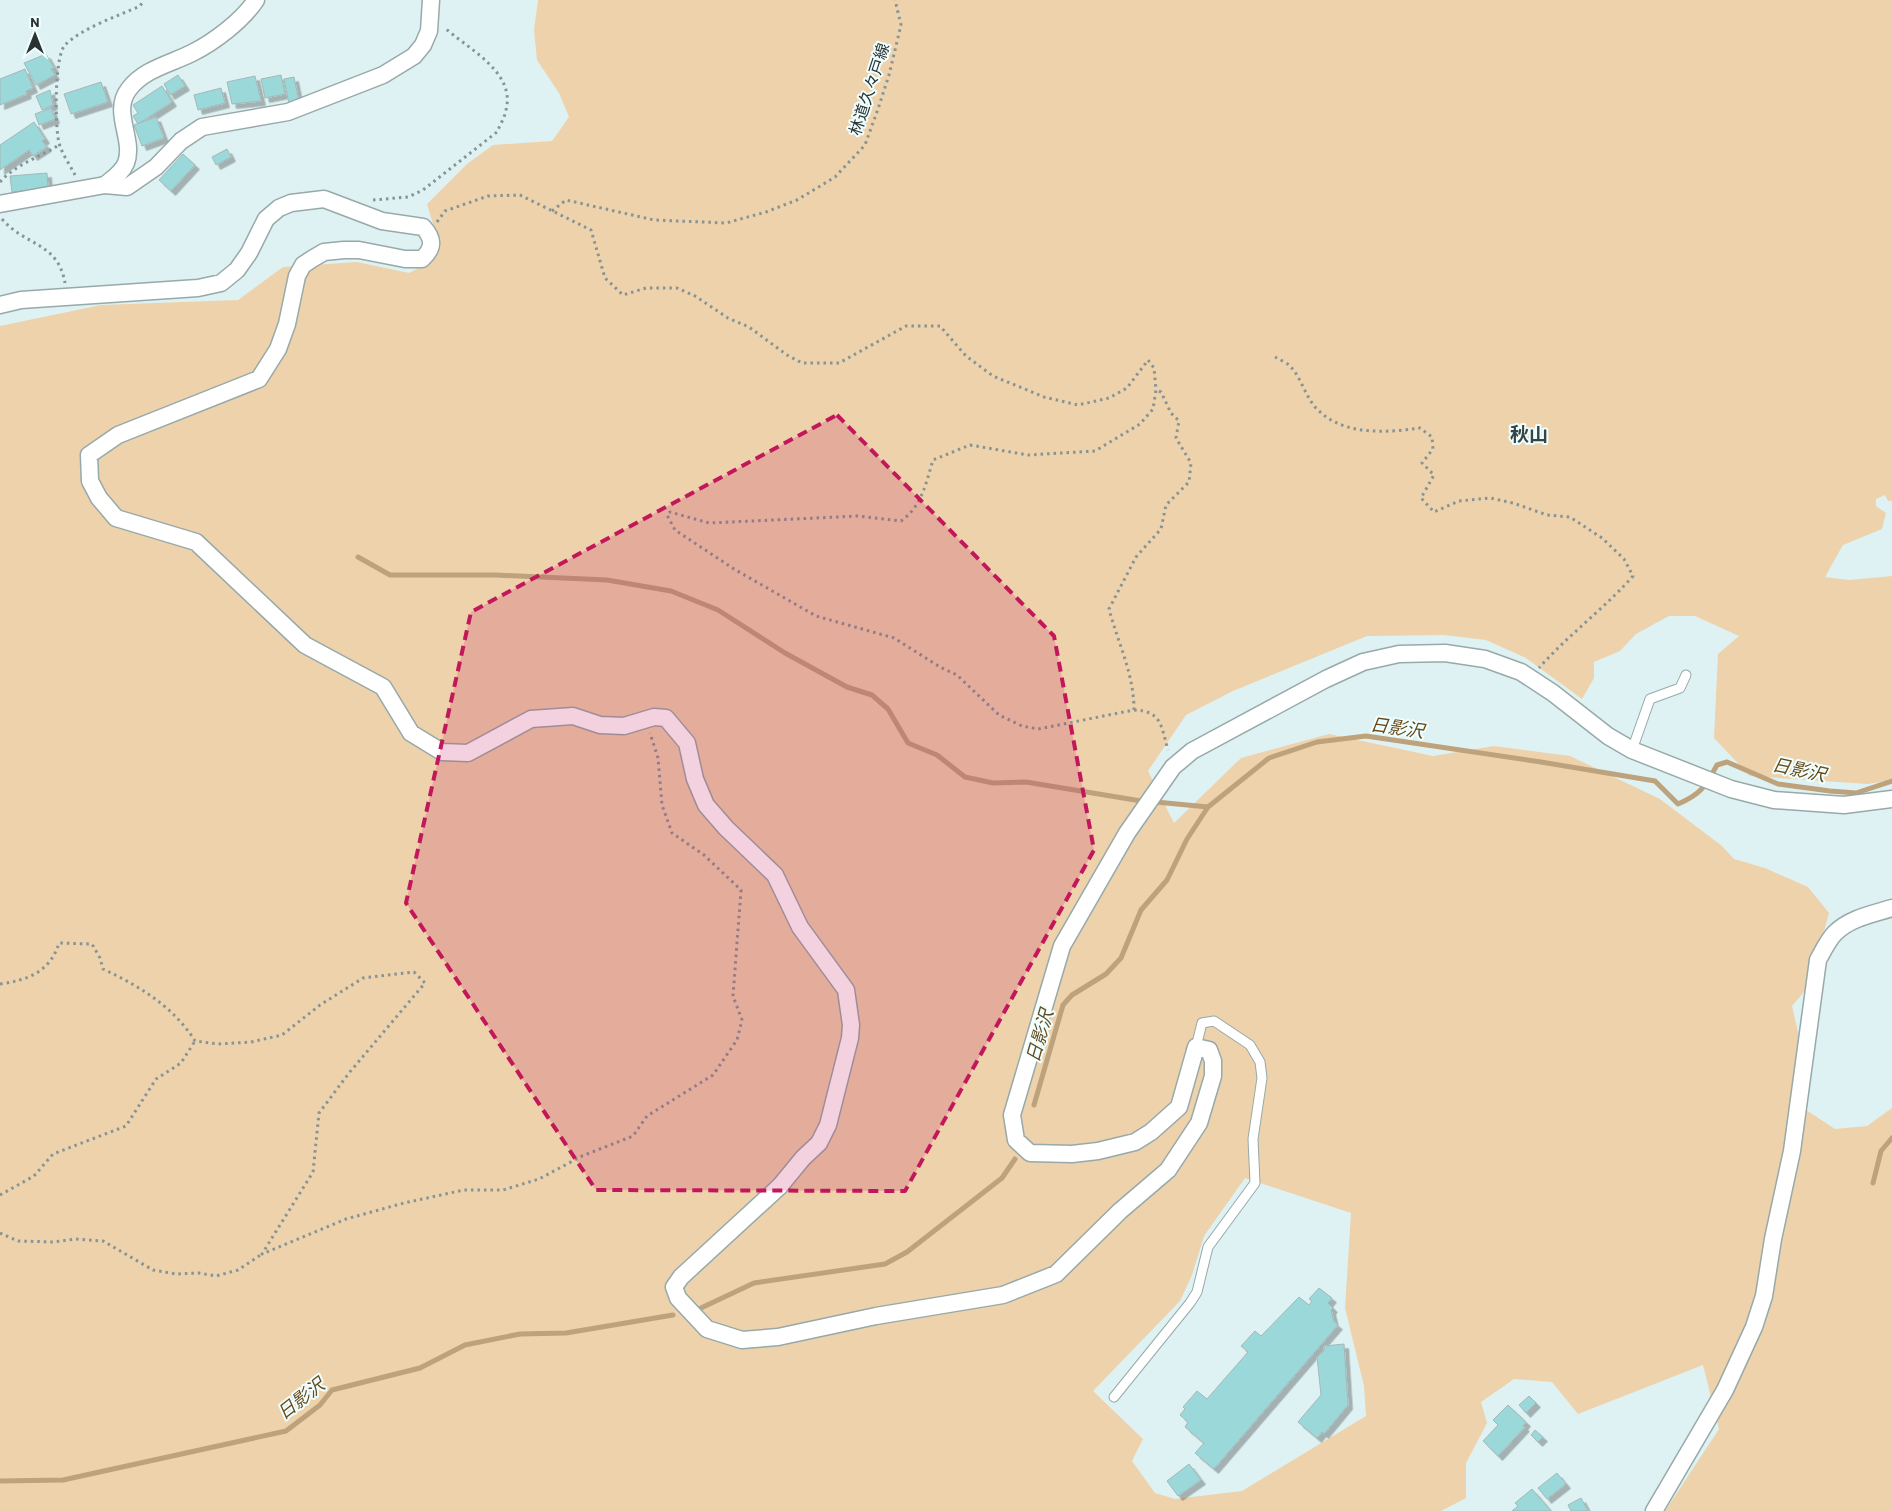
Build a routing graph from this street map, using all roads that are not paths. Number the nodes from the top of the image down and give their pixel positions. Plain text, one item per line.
1 (256, 0) edge
2 (431, 6) edge
3 (105, 185) junction
4 (0, 204) edge
5 (0, 305) edge
6 (1686, 674) dead end
7 (1632, 750) junction
8 (1892, 800) edge
9 (1892, 908) edge
10 (1196, 1047) junction
11 (1114, 1397) dead end
12 (1654, 1511) edge

1 - 3 street
2 - 3 street
3 - 4 street
5 - 10 street
6 - 7 lane
7 - 8 street
7 - 10 street
9 - 12 street
10 - 11 lane

